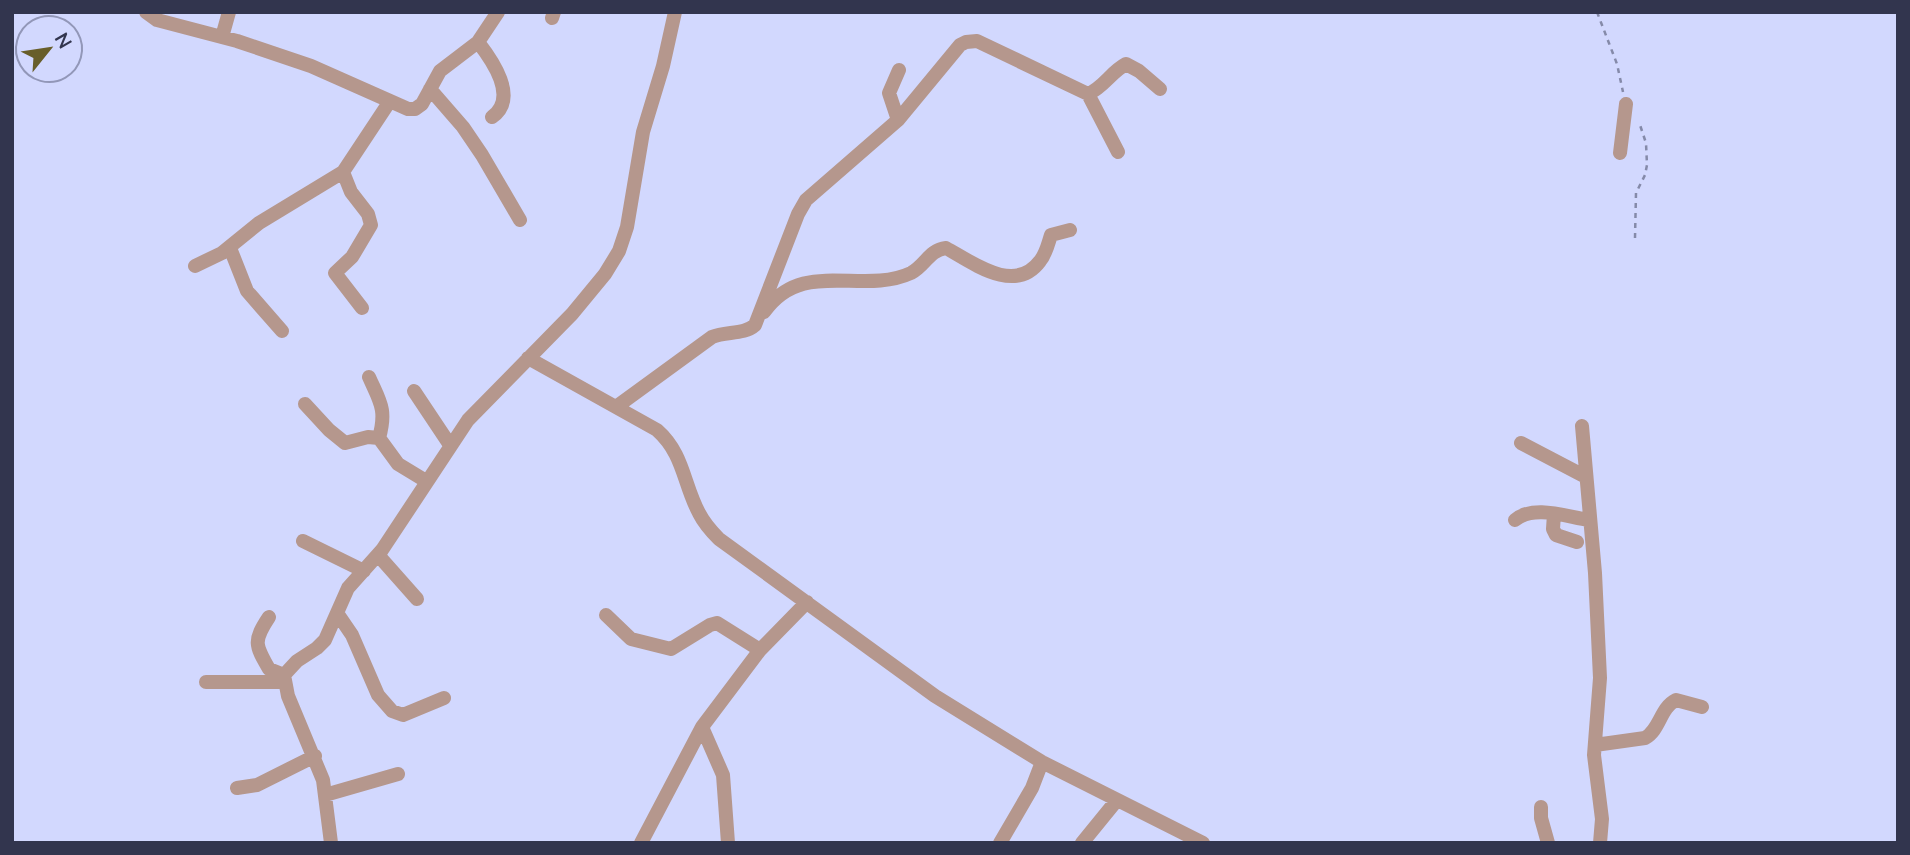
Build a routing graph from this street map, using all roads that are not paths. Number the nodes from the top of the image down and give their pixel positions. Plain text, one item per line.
1 (146, 12) edge
2 (229, 12) edge
3 (498, 12) edge
4 (675, 12) edge
5 (222, 37) junction
6 (478, 42) junction
7 (899, 70) dead end
8 (430, 89) junction
9 (1160, 89) dead end
10 (1088, 94) junction
11 (390, 101) junction
12 (1626, 104) dead end
13 (492, 117) dead end
14 (898, 120) junction
15 (1118, 152) dead end
16 (1620, 153) dead end
17 (343, 172) junction
18 (520, 220) dead end
19 (1070, 230) dead end
20 (230, 248) junction
21 (195, 266) dead end
22 (362, 308) dead end
23 (755, 325) junction
24 (282, 331) dead end
25 (528, 358) junction
26 (369, 377) dead end
27 (414, 391) dead end
28 (306, 404) dead end
29 (616, 407) junction
30 (1582, 426) dead end
31 (379, 438) junction
32 (1521, 443) dead end
33 (450, 444) junction
34 (1586, 477) junction
35 (426, 481) junction
36 (1554, 514) junction
37 (1515, 520) dead end
38 (1589, 520) junction
39 (303, 541) dead end
40 (1577, 542) dead end
41 (378, 555) junction
42 (364, 571) junction
43 (417, 599) dead end
44 (807, 602) junction
45 (337, 613) junction
46 (606, 615) dead end
47 (269, 617) dead end
48 (760, 650) junction
49 (284, 678) junction
50 (206, 682) dead end
51 (444, 698) dead end
52 (1702, 707) dead end
53 (702, 727) junction
54 (1595, 745) junction
55 (314, 756) junction
56 (1042, 762) junction
57 (398, 774) dead end
58 (237, 788) dead end
59 (325, 795) junction
60 (1117, 800) junction
61 (1541, 807) dead end
62 (331, 843) edge
63 (641, 843) edge
64 (728, 843) edge
65 (1000, 843) edge
66 (1082, 843) edge
67 (1203, 843) edge
68 (1548, 843) edge
69 (1600, 843) edge

1 - 5 street
2 - 5 street
3 - 6 street
4 - 25 street
5 - 11 street
6 - 8 street
6 - 13 street
7 - 14 street
8 - 11 street
8 - 18 street
9 - 10 street
10 - 14 street
10 - 15 street
11 - 17 street
12 - 16 street
14 - 23 street
17 - 20 street
17 - 22 street
19 - 23 street
20 - 21 street
20 - 24 street
23 - 29 street
25 - 29 street
25 - 33 street
26 - 31 street
27 - 33 street
28 - 31 street
29 - 44 street
30 - 34 street
31 - 35 street
32 - 34 street
33 - 35 street
34 - 38 street
35 - 41 street
36 - 37 street
36 - 38 street
36 - 40 street
38 - 54 street
39 - 42 street
41 - 42 street
41 - 43 street
42 - 45 street
44 - 48 street
44 - 56 street
45 - 49 street
45 - 51 street
46 - 48 street
47 - 49 street
48 - 53 street
49 - 50 street
49 - 55 street
52 - 54 street
53 - 63 street
53 - 64 street
54 - 69 street
55 - 58 street
55 - 59 street
56 - 60 street
56 - 65 street
57 - 59 street
59 - 62 street
60 - 66 street
60 - 67 street
61 - 68 street

